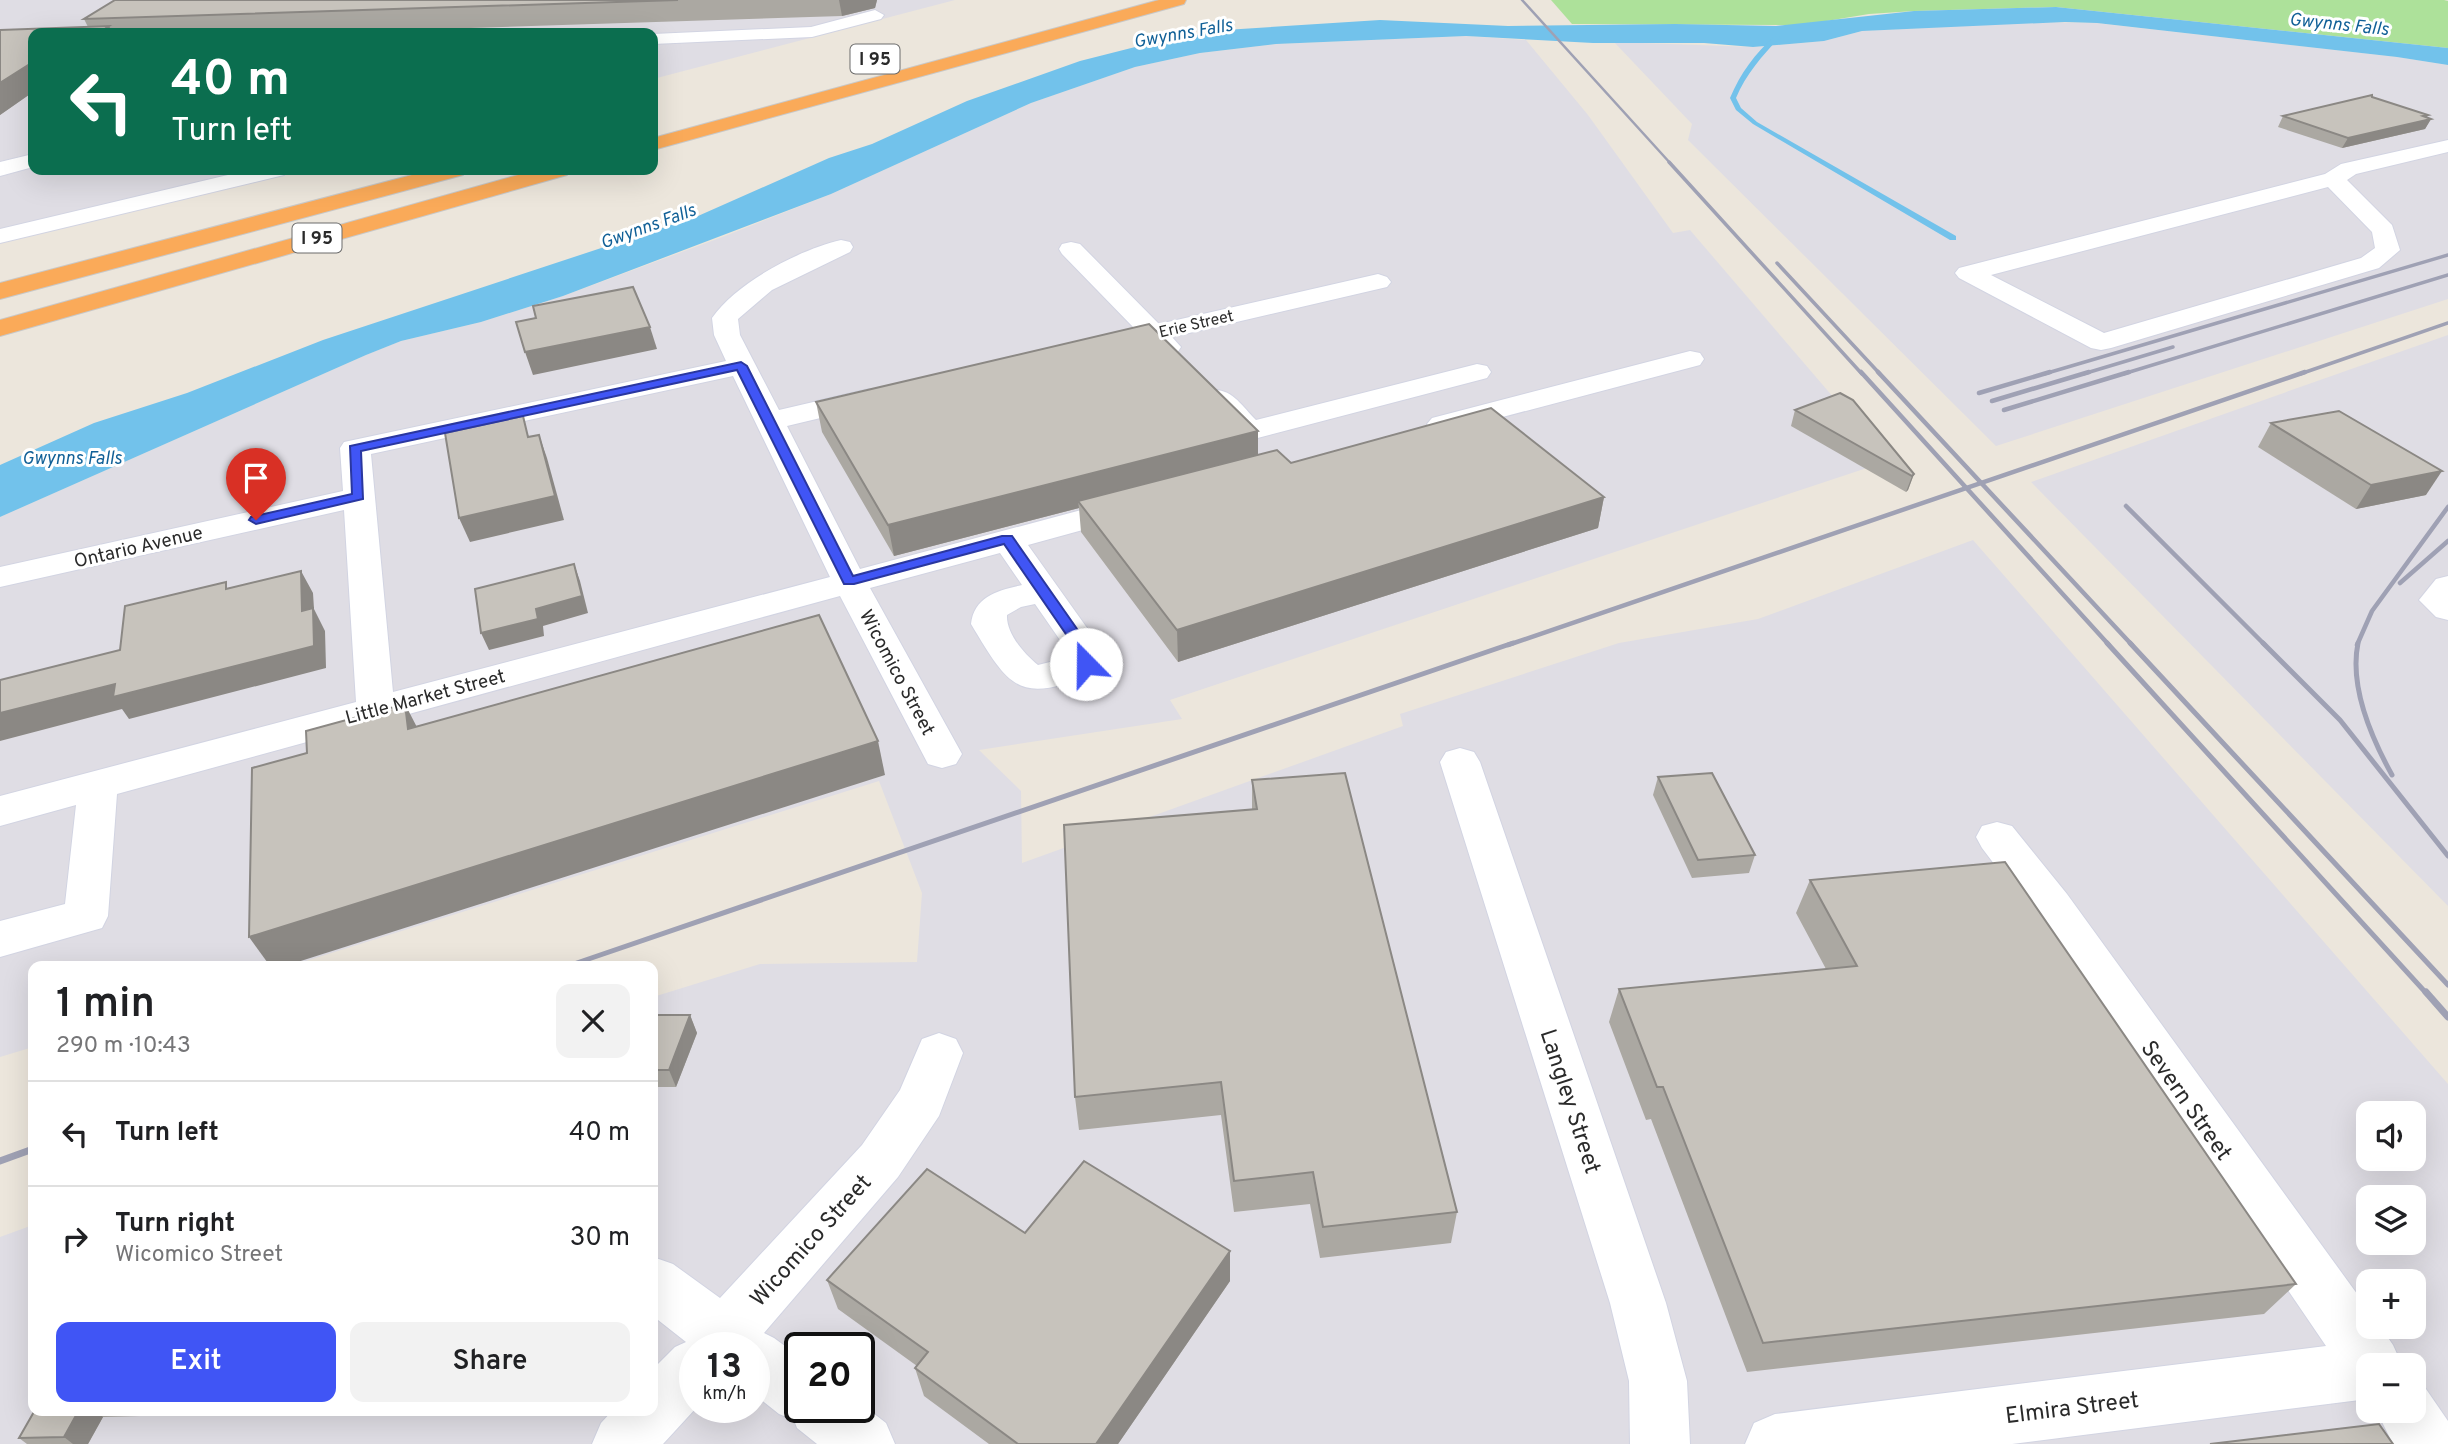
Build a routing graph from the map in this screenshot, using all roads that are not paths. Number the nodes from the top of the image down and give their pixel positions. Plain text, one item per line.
1 (1178, 0) edge
2 (875, 15) dead end
3 (658, 39) edge
4 (658, 143) edge
5 (2448, 146) edge
6 (28, 161) edge
7 (0, 169) edge
8 (179, 175) edge
9 (255, 175) edge
10 (436, 175) edge
11 (541, 175) edge
12 (2333, 179) junction
13 (10, 234) edge
14 (841, 247) dead end
15 (1071, 249) dead end
16 (1378, 282) dead end
17 (0, 291) edge
18 (0, 329) edge
19 (1154, 333) junction
20 (1074, 351) edge
21 (1689, 359) dead end
22 (741, 366) junction
23 (1477, 372) dead end
24 (888, 394) edge
25 (769, 421) junction
26 (1409, 433) edge
27 (358, 497) junction
28 (1154, 500) edge
29 (1007, 539) junction
30 (0, 577) edge
31 (849, 581) junction
32 (2448, 586) edge
33 (1045, 591) dead end
34 (2448, 609) edge
35 (375, 709) junction
36 (942, 754) dead end
37 (1460, 762) dead end
38 (98, 784) junction
39 (0, 811) edge
40 (1997, 837) dead end
41 (0, 939) edge
42 (939, 1053) dead end
43 (658, 1288) edge
44 (706, 1332) edge
45 (741, 1332) edge
46 (2365, 1353) edge
47 (2356, 1371) edge
48 (679, 1393) edge
49 (658, 1412) edge
50 (653, 1416) edge
51 (838, 1423) edge
52 (2414, 1423) edge
53 (622, 1444) edge
54 (865, 1444) edge
55 (1660, 1444) edge
56 (1775, 1444) edge
57 (2428, 1444) edge

1 - 4 highway, I 95
2 - 3 street
5 - 12 street
6 - 7 street
8 - 13 street
9 - 13 street
10 - 17 highway, I 95
11 - 18 highway, I 95
12 - 12 street
14 - 22 street, Wicomico Street
15 - 19 street
16 - 19 street, Erie Street
19 - 20 street, Erie Street
19 - 23 street
21 - 26 street
22 - 25 street, Wicomico Street
22 - 27 street
24 - 25 street
25 - 31 street, Wicomico Street
27 - 30 street, Ontario Avenue
27 - 35 street
28 - 29 street, Little Market Street
29 - 31 street, Little Market Street
29 - 33 street
31 - 35 street, Little Market Street
31 - 36 street, Wicomico Street
32 - 34 street
35 - 38 street, Little Market Street
37 - 55 street, Langley Street
38 - 39 street, Little Market Street
38 - 41 street
40 - 46 street, Severn Street
42 - 45 street, Wicomico Street
43 - 44 street
47 - 56 street, Elmira Street
48 - 49 street, Wicomico Street
50 - 53 street, Wicomico Street
51 - 54 street
52 - 57 street

